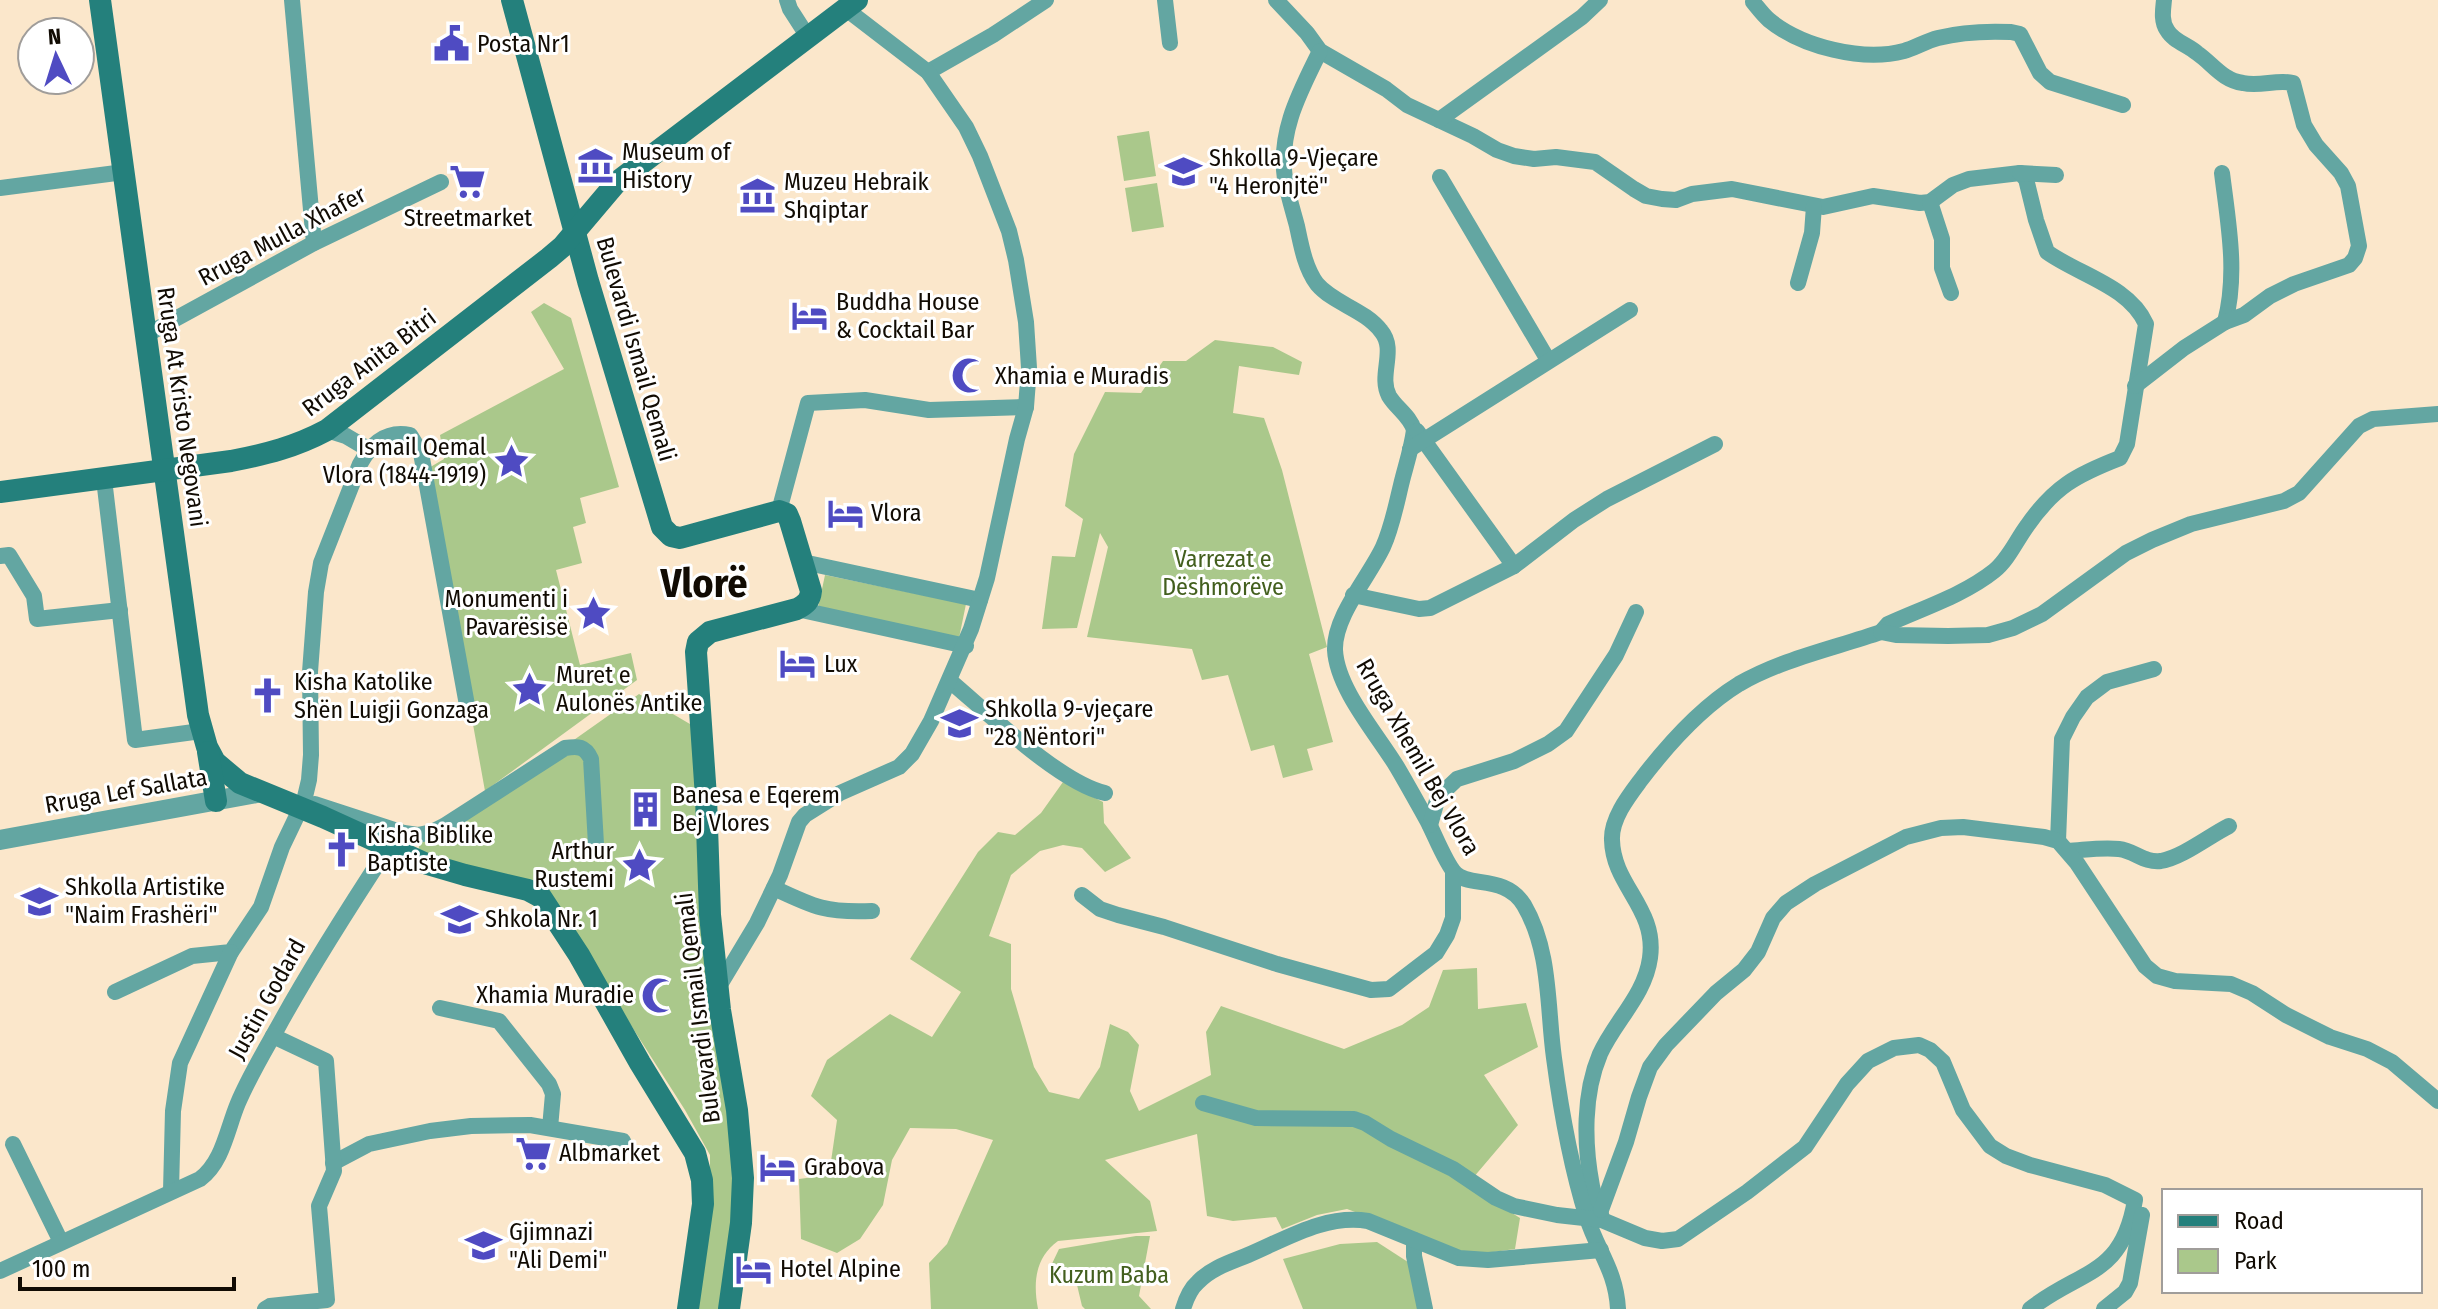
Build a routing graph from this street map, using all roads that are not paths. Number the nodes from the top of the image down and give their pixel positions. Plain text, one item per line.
1 (100, 0) edge
2 (292, 0) edge
3 (512, 0) edge
4 (787, 0) edge
5 (1046, 0) edge
6 (1165, 0) edge
7 (1276, 0) edge
8 (1600, 0) edge
9 (2164, 0) edge
10 (1753, 1) edge
11 (852, 4) edge
12 (808, 37) junction
13 (1170, 43) dead end
14 (1320, 51) junction
15 (928, 72) junction
16 (2123, 105) dead end
17 (1439, 120) junction
18 (124, 172) junction
19 (2020, 173) junction
20 (2222, 173) dead end
21 (2056, 175) dead end
22 (1440, 177) dead end
23 (441, 182) dead end
24 (0, 188) edge
25 (1930, 202) junction
26 (1814, 206) junction
27 (574, 233) junction
28 (314, 243) junction
29 (1798, 283) dead end
30 (1951, 293) dead end
31 (1630, 310) dead end
32 (2225, 322) junction
33 (146, 335) junction
34 (1548, 360) junction
35 (2135, 386) junction
36 (1026, 407) junction
37 (2438, 414) edge
38 (327, 430) junction
39 (1417, 444) junction
40 (1715, 444) dead end
41 (368, 449) junction
42 (165, 471) junction
43 (104, 479) junction
44 (0, 492) edge
45 (779, 511) junction
46 (0, 556) edge
47 (803, 562) junction
48 (1514, 566) junction
49 (1353, 595) junction
50 (980, 600) junction
51 (797, 609) junction
52 (120, 610) junction
53 (1636, 612) dead end
54 (1881, 632) junction
55 (966, 646) junction
56 (2154, 669) dead end
57 (950, 681) junction
58 (467, 705) dead end
59 (204, 739) junction
60 (262, 792) junction
61 (1105, 793) dead end
62 (216, 801) junction
63 (302, 804) junction
64 (1430, 825) junction
65 (2229, 826) dead end
66 (0, 840) edge
67 (596, 844) dead end
68 (2063, 846) junction
69 (388, 848) junction
70 (1453, 872) junction
71 (774, 888) junction
72 (1082, 895) dead end
73 (872, 911) dead end
74 (231, 952) junction
75 (718, 988) junction
76 (115, 992) dead end
77 (440, 1008) dead end
78 (273, 1036) junction
79 (2438, 1101) edge
80 (1203, 1103) dead end
81 (550, 1128) junction
82 (623, 1141) dead end
83 (13, 1144) dead end
84 (333, 1163) junction
85 (171, 1191) junction
86 (2135, 1200) junction
87 (1597, 1216) junction
88 (1414, 1240) junction
89 (61, 1242) junction
90 (1601, 1250) junction
91 (0, 1271) edge
92 (265, 1309) edge
93 (688, 1309) edge
94 (729, 1309) edge
95 (1183, 1309) edge
96 (1425, 1309) edge
97 (1618, 1309) edge
98 (2030, 1309) edge
99 (2104, 1309) edge

1 - 18 main road, Rruga At Kristo Negovani
2 - 28 street
3 - 27 main road, Bulevardi Ismail Qemali
4 - 12 street
5 - 15 street
6 - 13 street
7 - 14 street
8 - 17 street
9 - 32 street
10 - 16 street
11 - 12 main road, Rruga Anita Bitri
11 - 15 street
12 - 27 main road, Rruga Anita Bitri
14 - 17 street
14 - 39 street, Rruga Xhemil Bej Vlora
15 - 36 street
17 - 26 street
18 - 24 street
18 - 33 main road, Rruga At Kristo Negovani
19 - 21 street
19 - 25 street
19 - 35 street
20 - 32 street
22 - 34 street
23 - 28 street, Rruga Mulla Xhafer
25 - 26 street
25 - 30 street
26 - 29 street
27 - 38 main road, Rruga Anita Bitri
27 - 45 main road, Bulevardi Ismail Qemali
28 - 33 street, Rruga Mulla Xhafer
31 - 34 street
32 - 35 street
33 - 42 main road, Rruga At Kristo Negovani
34 - 39 street
35 - 54 street
36 - 45 street
36 - 50 street
37 - 54 street
38 - 41 street
38 - 42 main road, Rruga Anita Bitri
39 - 48 street
39 - 49 street, Rruga Xhemil Bej Vlora
40 - 48 street
41 - 58 street
41 - 63 street
42 - 43 main road, Rruga Anita Bitri
42 - 59 main road, Rruga At Kristo Negovani
43 - 44 main road, Rruga Anita Bitri
43 - 52 street
45 - 47 main road
46 - 52 street
47 - 50 street
47 - 51 main road
48 - 49 street
49 - 64 street, Rruga Xhemil Bej Vlora
50 - 55 street
51 - 55 street
51 - 75 main road, Bulevardi Ismail Qemali
52 - 59 street
53 - 64 street
54 - 87 street
55 - 57 street
56 - 68 street
57 - 61 street
57 - 71 street
59 - 60 main road
59 - 62 main road, Rruga At Kristo Negovani
60 - 62 street, Rruga Lef Sallata
60 - 63 main road
62 - 66 street, Rruga Lef Sallata
63 - 67 street
63 - 69 main road
63 - 74 street
64 - 70 street, Rruga Xhemil Bej Vlora
65 - 68 street
68 - 79 street
68 - 87 street
69 - 78 street, Justin Godard
69 - 93 main road
70 - 72 street
70 - 87 street, Rruga Xhemil Bej Vlora
71 - 73 street
71 - 75 street
74 - 76 street
74 - 85 street
75 - 94 main road, Bulevardi Ismail Qemali
77 - 81 street
78 - 84 street
78 - 85 street, Justin Godard
80 - 87 street
81 - 82 street
81 - 84 street
83 - 89 street
84 - 92 street
85 - 89 street
86 - 87 street
86 - 98 street
86 - 99 street
87 - 90 street, Rruga Xhemil Bej Vlora
88 - 90 street
88 - 95 street
88 - 96 street
89 - 91 street
90 - 97 street, Rruga Xhemil Bej Vlora

